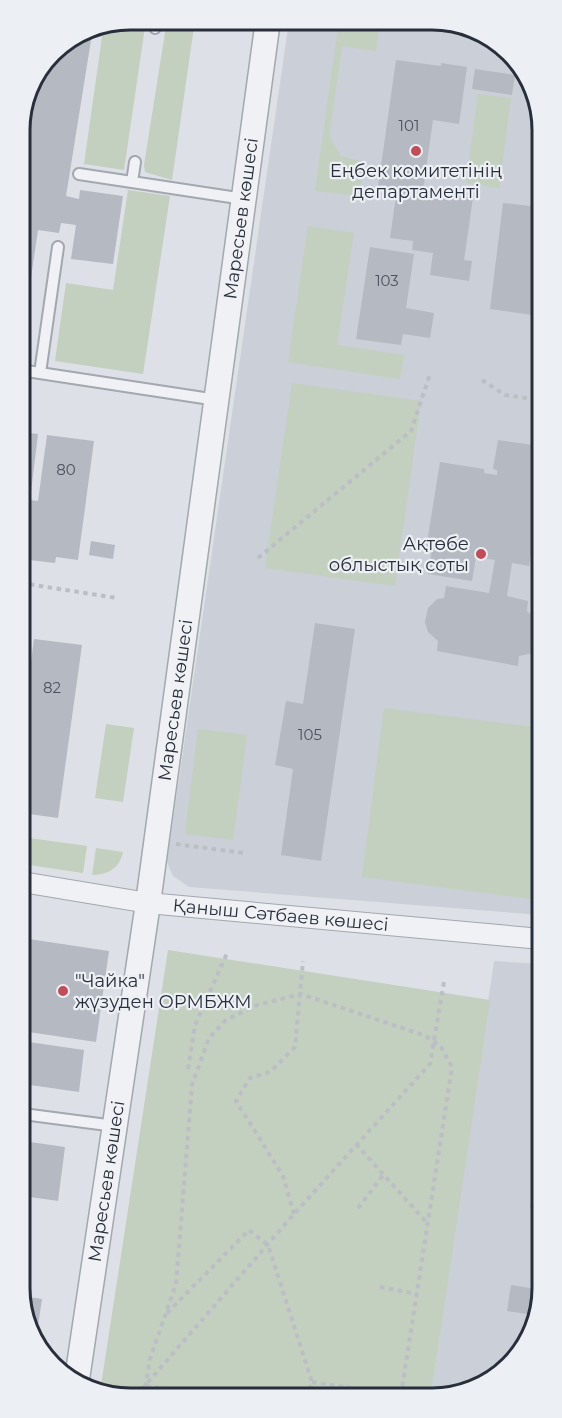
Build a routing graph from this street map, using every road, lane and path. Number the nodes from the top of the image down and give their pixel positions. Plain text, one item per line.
1 (267, 30) edge
2 (135, 162) dead end
3 (79, 174) dead end
4 (132, 182) junction
5 (244, 199) junction
6 (58, 247) dead end
7 (30, 371) edge
8 (40, 373) junction
9 (430, 374) dead end
10 (482, 380) dead end
11 (532, 399) edge
12 (217, 400) junction
13 (258, 558) dead end
14 (30, 584) edge
15 (117, 598) dead end
16 (175, 844) dead end
17 (244, 853) dead end
18 (30, 883) edge
19 (148, 903) junction
20 (532, 938) edge
21 (228, 951) dead end
22 (303, 962) dead end
23 (444, 982) dead end
24 (188, 1069) dead end
25 (30, 1115) edge
26 (115, 1126) junction
27 (356, 1144) junction
28 (384, 1174) junction
29 (358, 1209) dead end
30 (294, 1214) junction
31 (428, 1224) junction
32 (268, 1245) junction
33 (380, 1287) dead end
34 (417, 1294) junction
35 (165, 1314) junction
36 (78, 1373) edge
37 (312, 1382) junction
38 (145, 1386) junction
39 (160, 1388) edge
40 (310, 1388) edge
41 (352, 1388) edge
42 (400, 1388) edge

1 - 5 street, Маресьев көшесі
2 - 4 lane
3 - 4 lane
4 - 5 lane
5 - 12 street, Маресьев көшесі
6 - 8 lane
7 - 8 lane
8 - 12 lane
9 - 13 path
10 - 11 path
12 - 19 street, Маресьев көшесі
14 - 15 path
16 - 17 path
18 - 19 street, Қаныш Сәтбаев көшесі
19 - 20 street, Қаныш Сәтбаев көшесі
19 - 26 street, Маресьев көшесі
21 - 24 path
22 - 30 path
23 - 27 path
25 - 26 lane
26 - 36 street, Маресьев көшесі
27 - 28 path
27 - 30 path
28 - 29 path
28 - 31 path
30 - 32 path
31 - 34 path
31 - 35 path
32 - 35 path
32 - 37 path
32 - 38 path
33 - 34 path
34 - 42 path
35 - 38 path
37 - 40 path
37 - 41 path
38 - 39 path

